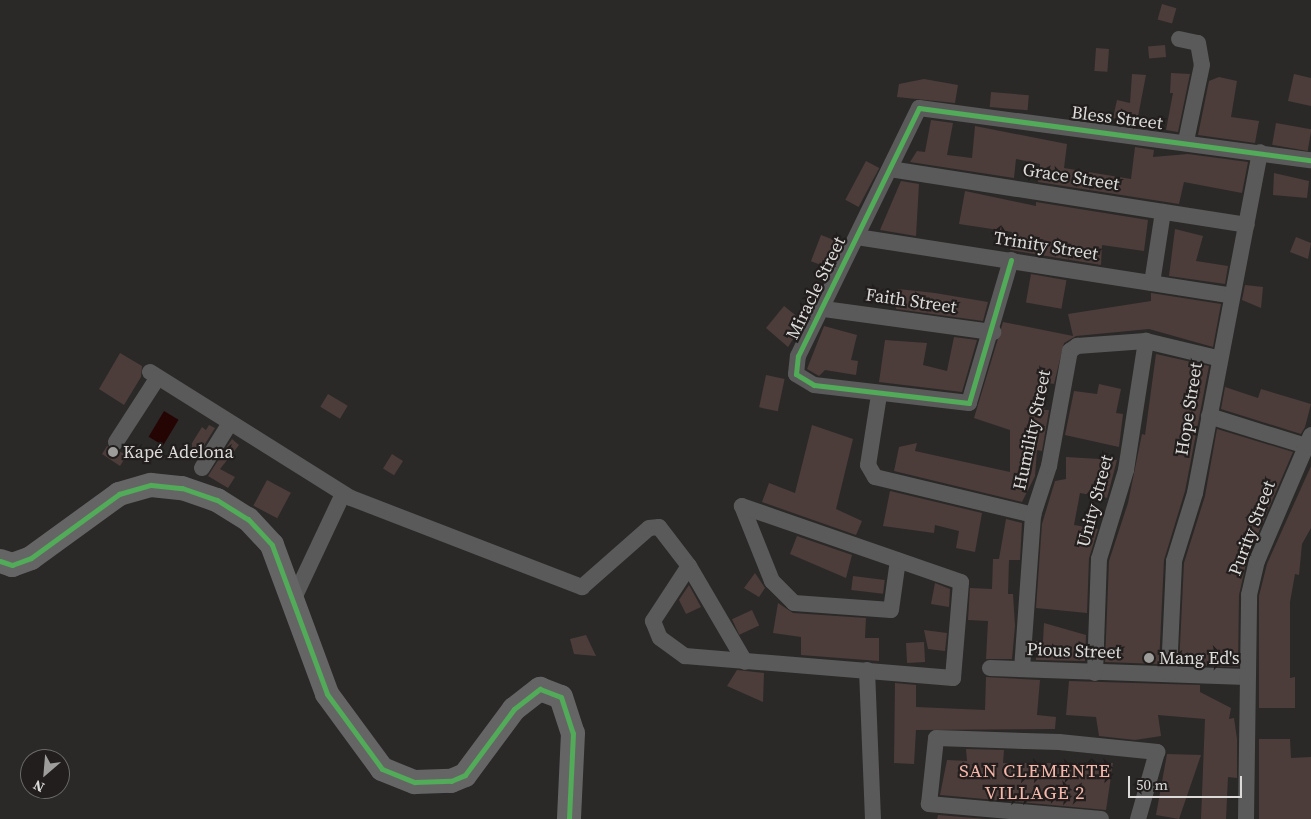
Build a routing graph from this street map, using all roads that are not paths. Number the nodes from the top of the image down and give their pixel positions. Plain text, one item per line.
1 (1180, 39) dead end
2 (919, 108) joint
3 (1186, 140) junction
4 (1260, 152) junction
5 (1311, 160) edge
6 (890, 169) junction
7 (1163, 212) junction
8 (1247, 225) junction
9 (857, 237) junction
10 (1011, 260) junction
11 (1152, 283) junction
12 (1229, 295) junction
13 (824, 309) junction
14 (993, 332) junction
15 (1146, 341) junction
16 (1217, 358) junction
17 (879, 395) junction
18 (1209, 416) junction
19 (230, 423) junction
20 (1308, 440) edge
21 (116, 442) dead end
22 (202, 468) dead end
23 (343, 494) junction
24 (1034, 515) junction
25 (898, 560) junction
26 (0, 561) edge
27 (689, 566) junction
28 (294, 598) junction
29 (745, 662) junction
30 (990, 668) dead end
31 (1022, 669) junction
32 (867, 670) junction
33 (1095, 673) junction
34 (1169, 673) junction
35 (1247, 677) junction
36 (570, 819) edge
37 (873, 819) edge
38 (1101, 819) edge
39 (1138, 819) edge
40 (1246, 819) edge

1 - 3 street
2 - 3 street, Bless Street
2 - 6 street, Miracle Street
3 - 4 street, Bless Street
4 - 5 street, Bless Street
4 - 8 street, Hope Street
6 - 7 street, Grace Street
6 - 9 street, Miracle Street
7 - 8 street, Grace Street
7 - 11 street
8 - 12 street, Hope Street
9 - 10 street, Trinity Street
9 - 13 street, Miracle Street
10 - 11 street, Trinity Street
10 - 14 street
11 - 12 street, Trinity Street
12 - 16 street, Hope Street
13 - 14 street, Faith Street
13 - 17 street, Miracle Street
14 - 17 street, Miracle Street
15 - 16 street, Humility Street
15 - 24 street, Humility Street
15 - 33 street, Unity Street
16 - 18 street, Hope Street
17 - 24 street
18 - 20 street
18 - 34 street, Hope Street
19 - 21 street
19 - 22 street
19 - 23 street
20 - 35 street, Purity Street
23 - 27 street
23 - 28 street
24 - 31 street, Humility Street
25 - 25 street
25 - 32 street
26 - 28 street
27 - 29 street
27 - 29 street
28 - 36 street
29 - 32 street
30 - 31 street, Pious Street
31 - 33 street, Pious Street
32 - 37 street
33 - 34 street, Pious Street
34 - 35 street, Pious Street
35 - 40 street, Purity Street
38 - 39 street

